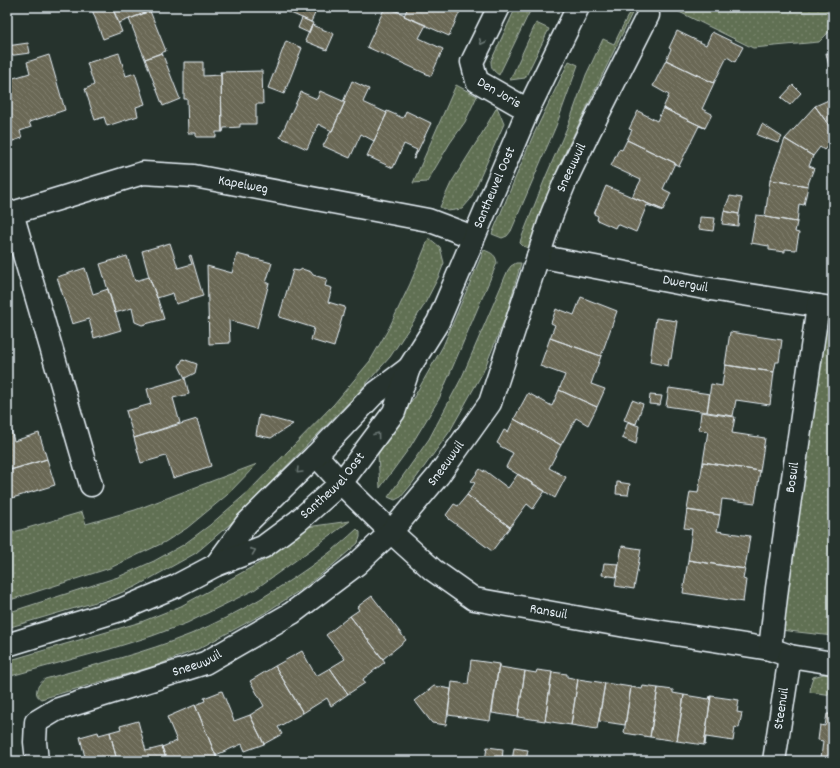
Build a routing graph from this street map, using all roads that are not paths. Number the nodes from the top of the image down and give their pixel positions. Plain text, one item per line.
1 (498, 7) edge
2 (578, 7) edge
3 (648, 15) dead end
4 (528, 110) junction
5 (10, 213) edge
6 (474, 237) junction
7 (538, 256) junction
8 (826, 307) edge
9 (409, 368) junction
10 (316, 455) junction
11 (341, 483) junction
12 (91, 485) dead end
13 (391, 532) junction
14 (216, 565) junction
15 (7, 645) edge
16 (770, 649) junction
17 (790, 656) junction
18 (833, 663) edge
19 (37, 761) edge
20 (774, 761) edge

1 -> 4 street, Den Joris
2 - 4 street, Santheuvel Oost
3 - 7 street, Sneeuwuil
4 - 6 street, Santheuvel Oost
5 - 6 street, Kapelweg
5 - 12 street, Kapelweg
6 - 9 street, Santheuvel Oost
7 - 8 street, Dwerguil
7 - 13 street, Sneeuwuil
8 - 16 street, Bosuil
9 - 10 street, Santheuvel Oost
11 -> 9 street, Santheuvel Oost
10 - 11 street, Ransuil
10 -> 14 street, Santheuvel Oost
11 - 13 street, Ransuil
14 -> 11 street, Santheuvel Oost
13 - 16 street, Ransuil
13 - 19 street, Sneeuwuil
14 - 15 street, Santheuvel Oost
16 - 17 street, Ransuil
17 - 18 street, Ransuil
17 - 20 street, Steenuil

